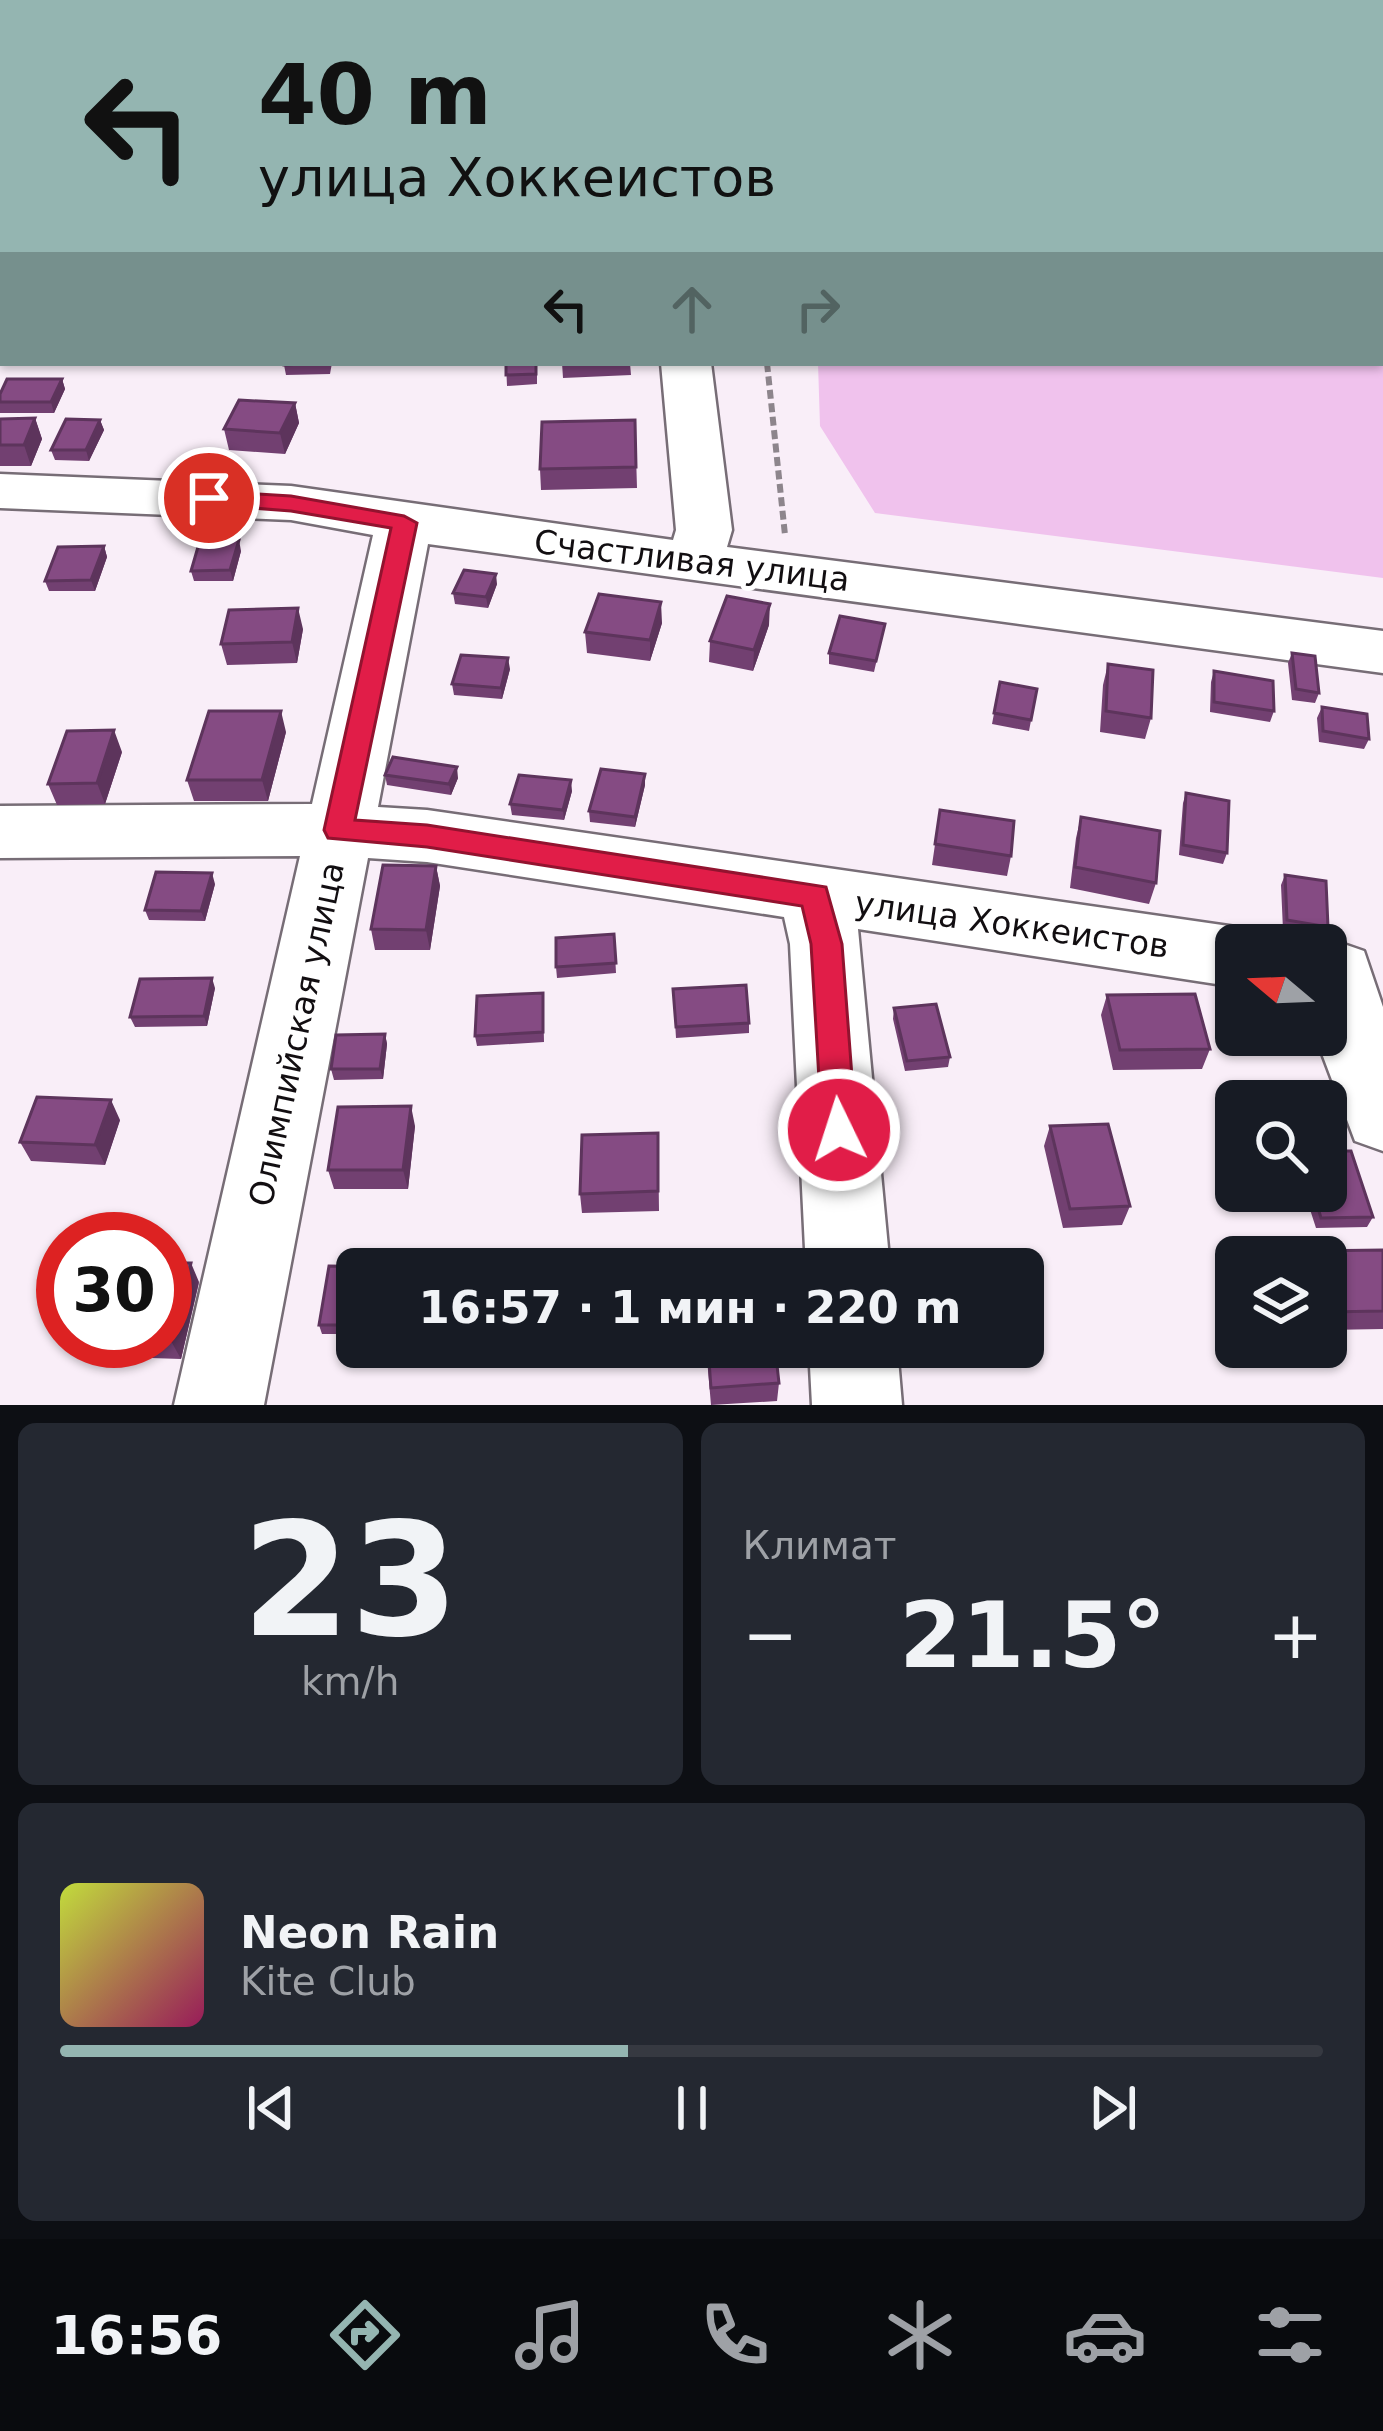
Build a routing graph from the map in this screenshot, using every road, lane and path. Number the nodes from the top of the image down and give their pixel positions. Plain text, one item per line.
1 (686, 366) edge
2 (767, 366) edge
3 (0, 490) edge
4 (404, 523) junction
5 (695, 560) junction
6 (784, 572) junction
7 (1383, 652) edge
8 (339, 830) junction
9 (0, 832) edge
10 (815, 896) junction
11 (1215, 954) edge
12 (1349, 973) edge
13 (1383, 1116) edge
14 (847, 1248) edge
15 (854, 1368) edge
16 (219, 1405) edge
17 (857, 1405) edge

1 - 5 street
2 - 6 path
3 - 4 street, Счастливая улица
4 - 5 street, Счастливая улица
4 - 8 street, Олимпийская улица
5 - 6 street, Счастливая улица
6 - 7 street, Счастливая улица
8 - 9 street, улица Хоккеистов
8 - 10 street, улица Хоккеистов
8 - 16 street, Олимпийская улица
10 - 11 street, улица Хоккеистов
10 - 14 street
12 - 13 street
15 - 17 street

